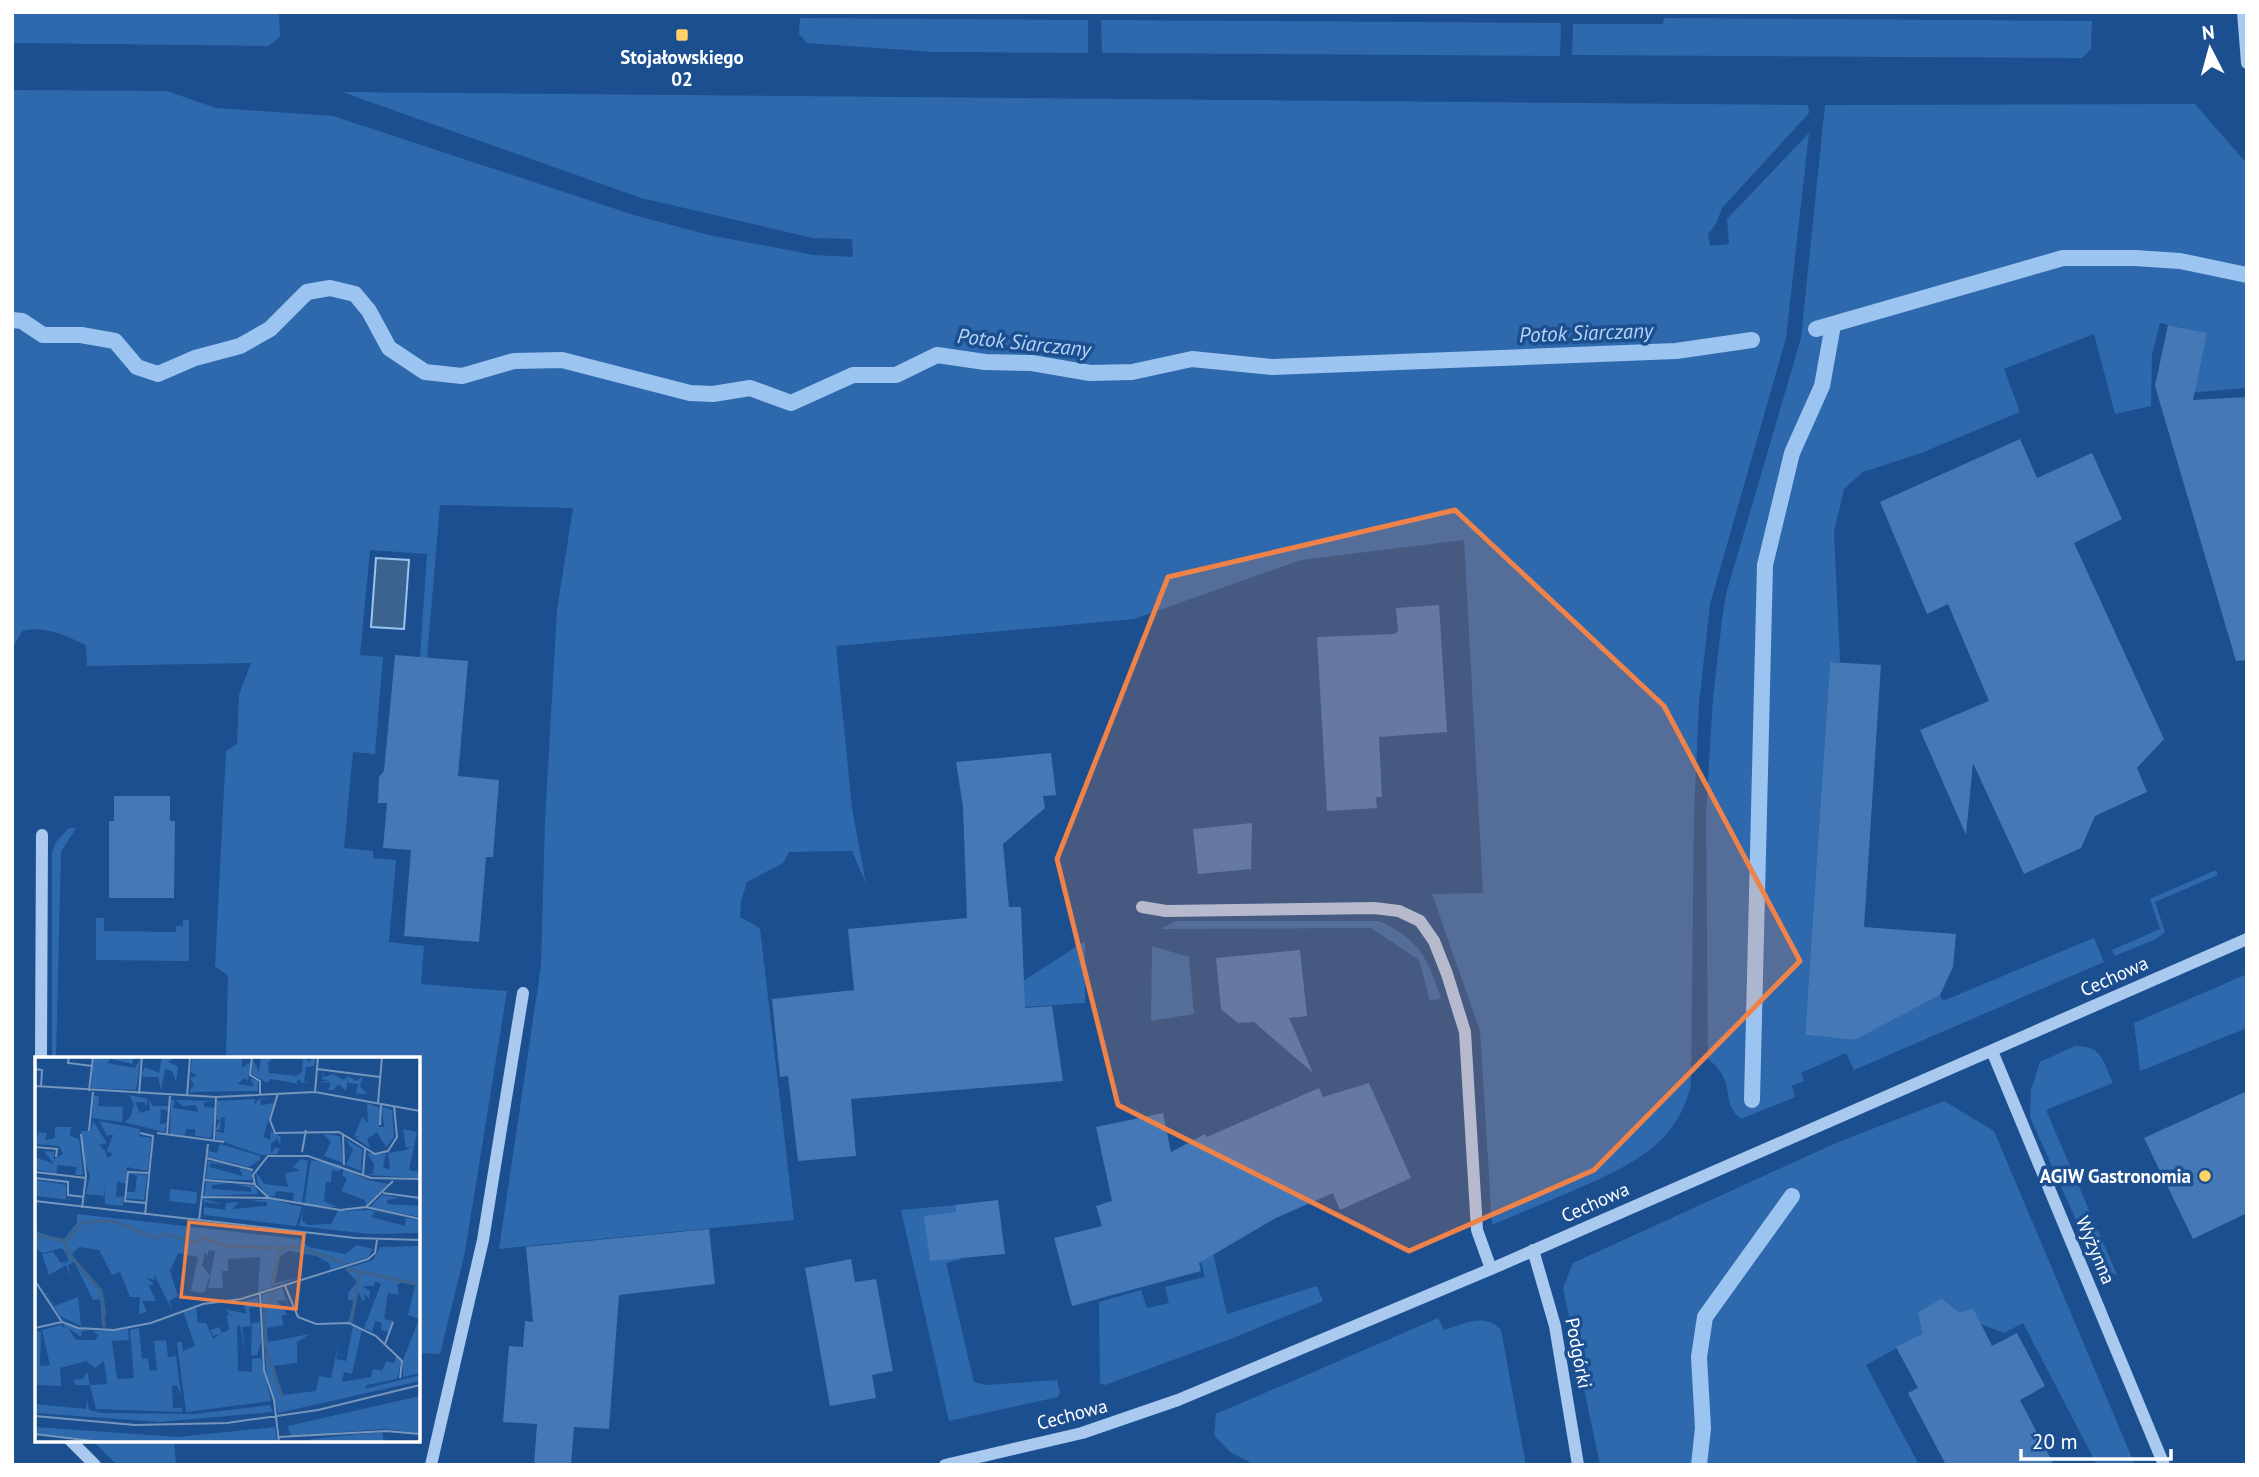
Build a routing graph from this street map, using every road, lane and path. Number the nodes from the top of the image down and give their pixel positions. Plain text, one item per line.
1 (2243, 12) edge
2 (2247, 63) edge
3 (42, 835) dead end
4 (1142, 906) dead end
5 (2247, 939) edge
6 (523, 993) dead end
7 (1992, 1051) junction
8 (41, 1057) edge
9 (1533, 1250) junction
10 (1491, 1269) junction
11 (72, 1442) edge
12 (95, 1465) edge
13 (431, 1465) edge
14 (945, 1465) edge
15 (1578, 1465) edge
16 (2164, 1465) edge

1 - 2 street
3 - 8 street
4 - 10 street
5 - 7 street, Cechowa
6 - 13 street
7 - 9 street, Cechowa
7 - 16 street, Wyżynna
9 - 10 street, Cechowa
9 - 15 street, Podgórki
10 - 14 street, Cechowa
11 - 12 street

